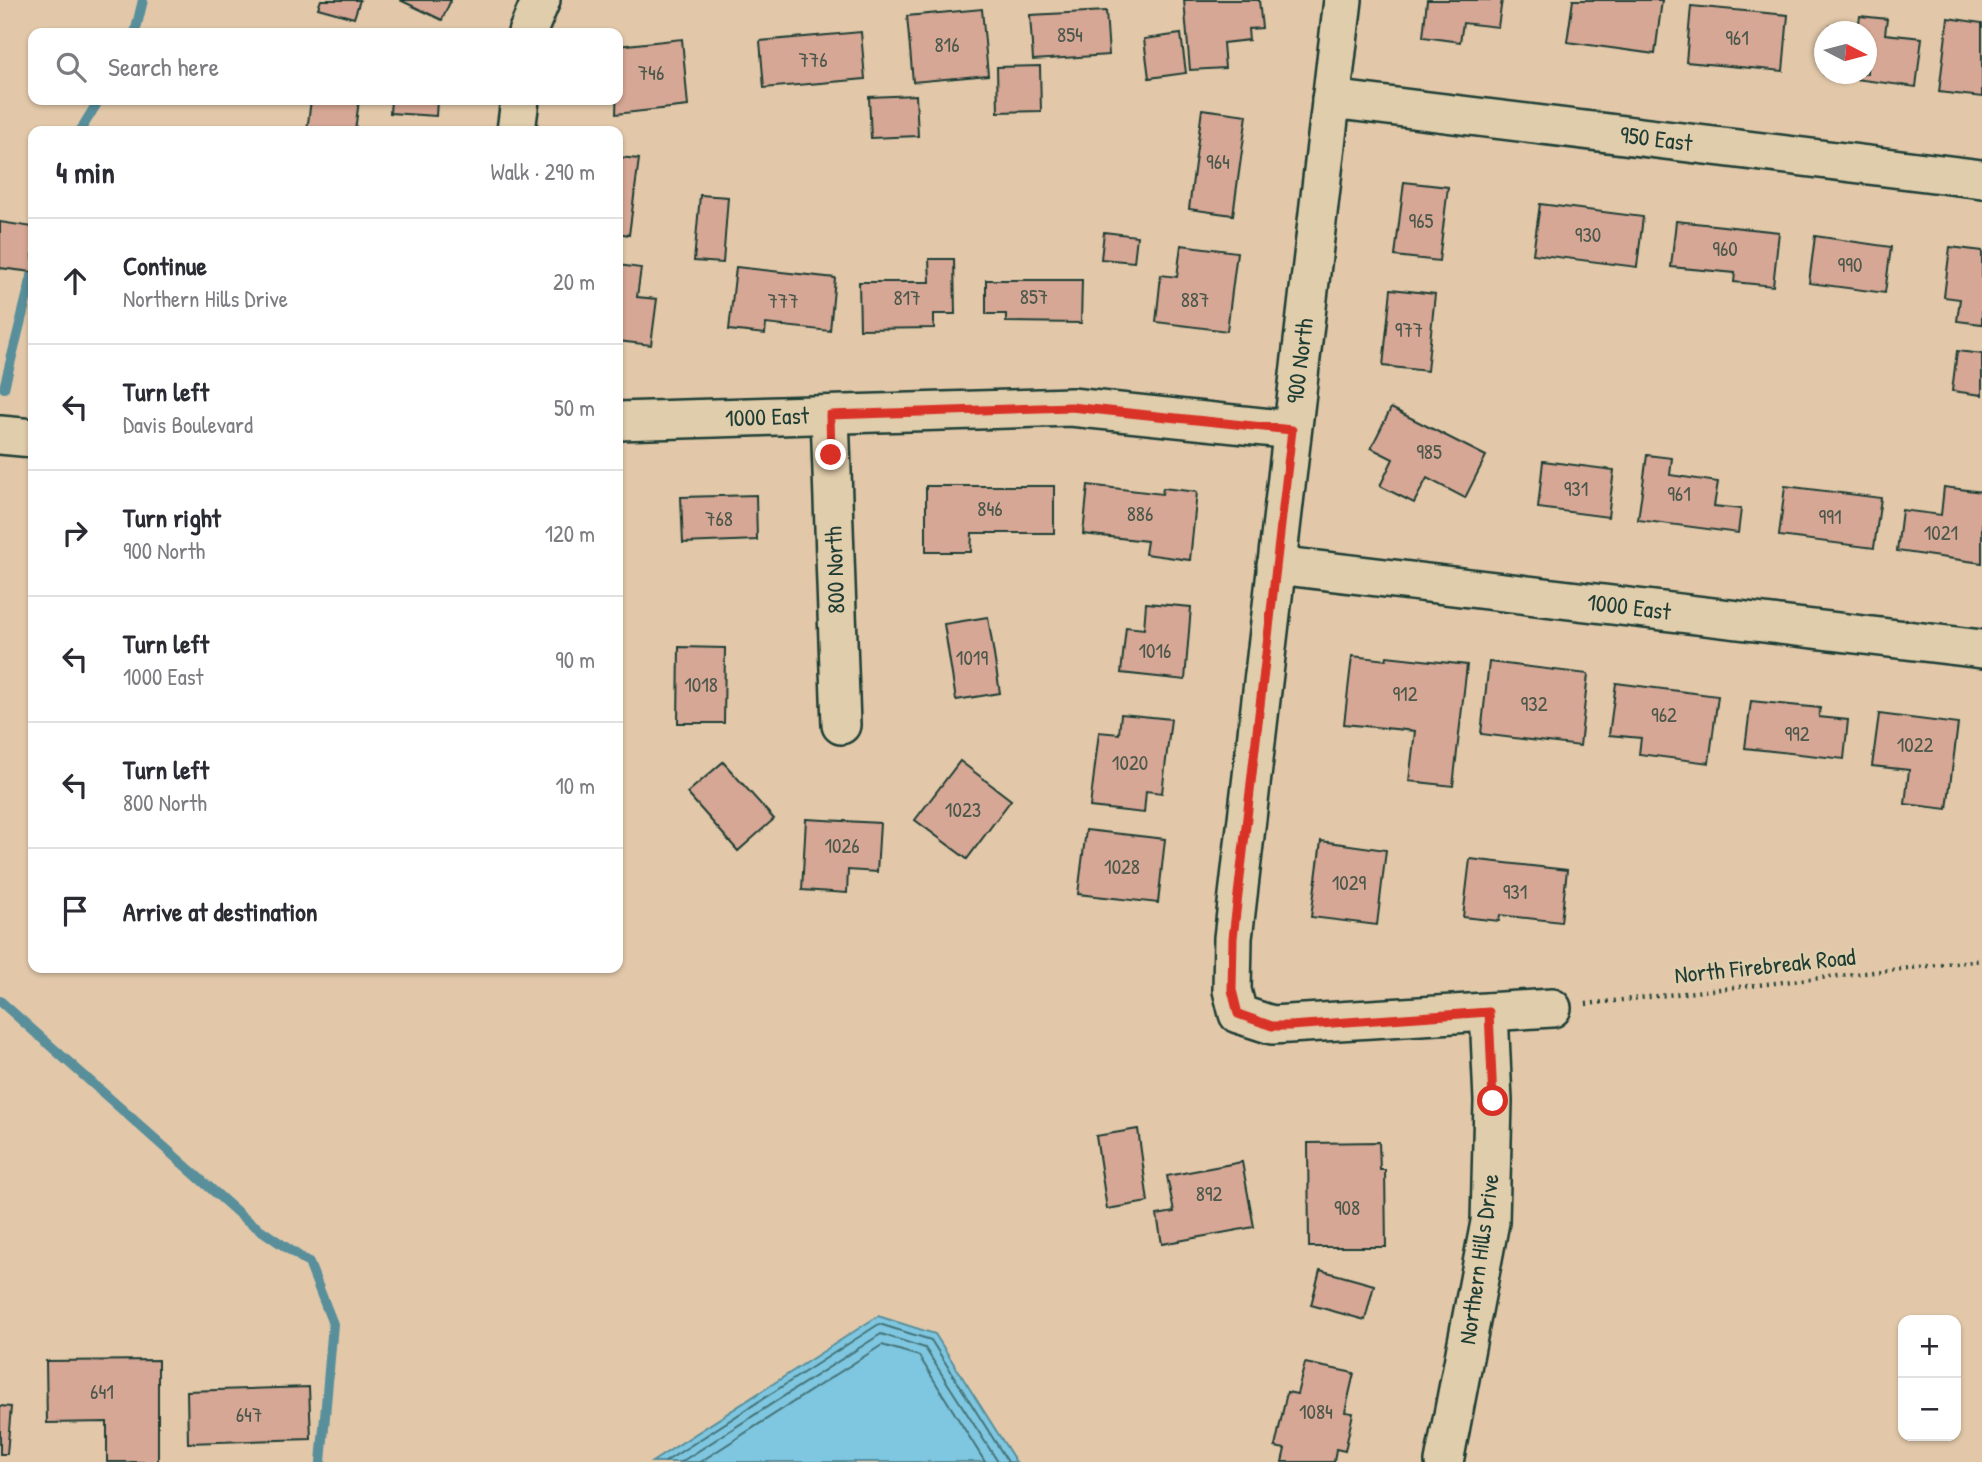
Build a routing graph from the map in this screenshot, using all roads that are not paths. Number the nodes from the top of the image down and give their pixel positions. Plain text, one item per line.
1 (1342, 0) edge
2 (1331, 99) junction
3 (519, 105) edge
4 (517, 126) edge
5 (1982, 179) edge
6 (830, 415) junction
7 (623, 421) edge
8 (1292, 430) junction
9 (0, 435) edge
10 (28, 438) edge
11 (1276, 565) junction
12 (1982, 649) edge
13 (841, 725) dead end
14 (1552, 1008) road end
15 (1489, 1012) junction
16 (1444, 1462) edge

1 - 2 street, 900 North
2 - 5 street, 950 East
2 - 8 street, 900 North
3 - 4 street
6 - 7 street, 1000 East
6 - 8 street, 1000 East
6 - 13 street, 800 North
8 - 11 street, 900 North
9 - 10 street
11 - 12 street, 1000 East
11 - 15 street, 900 North
14 - 15 street
15 - 16 street, Northern Hills Drive

